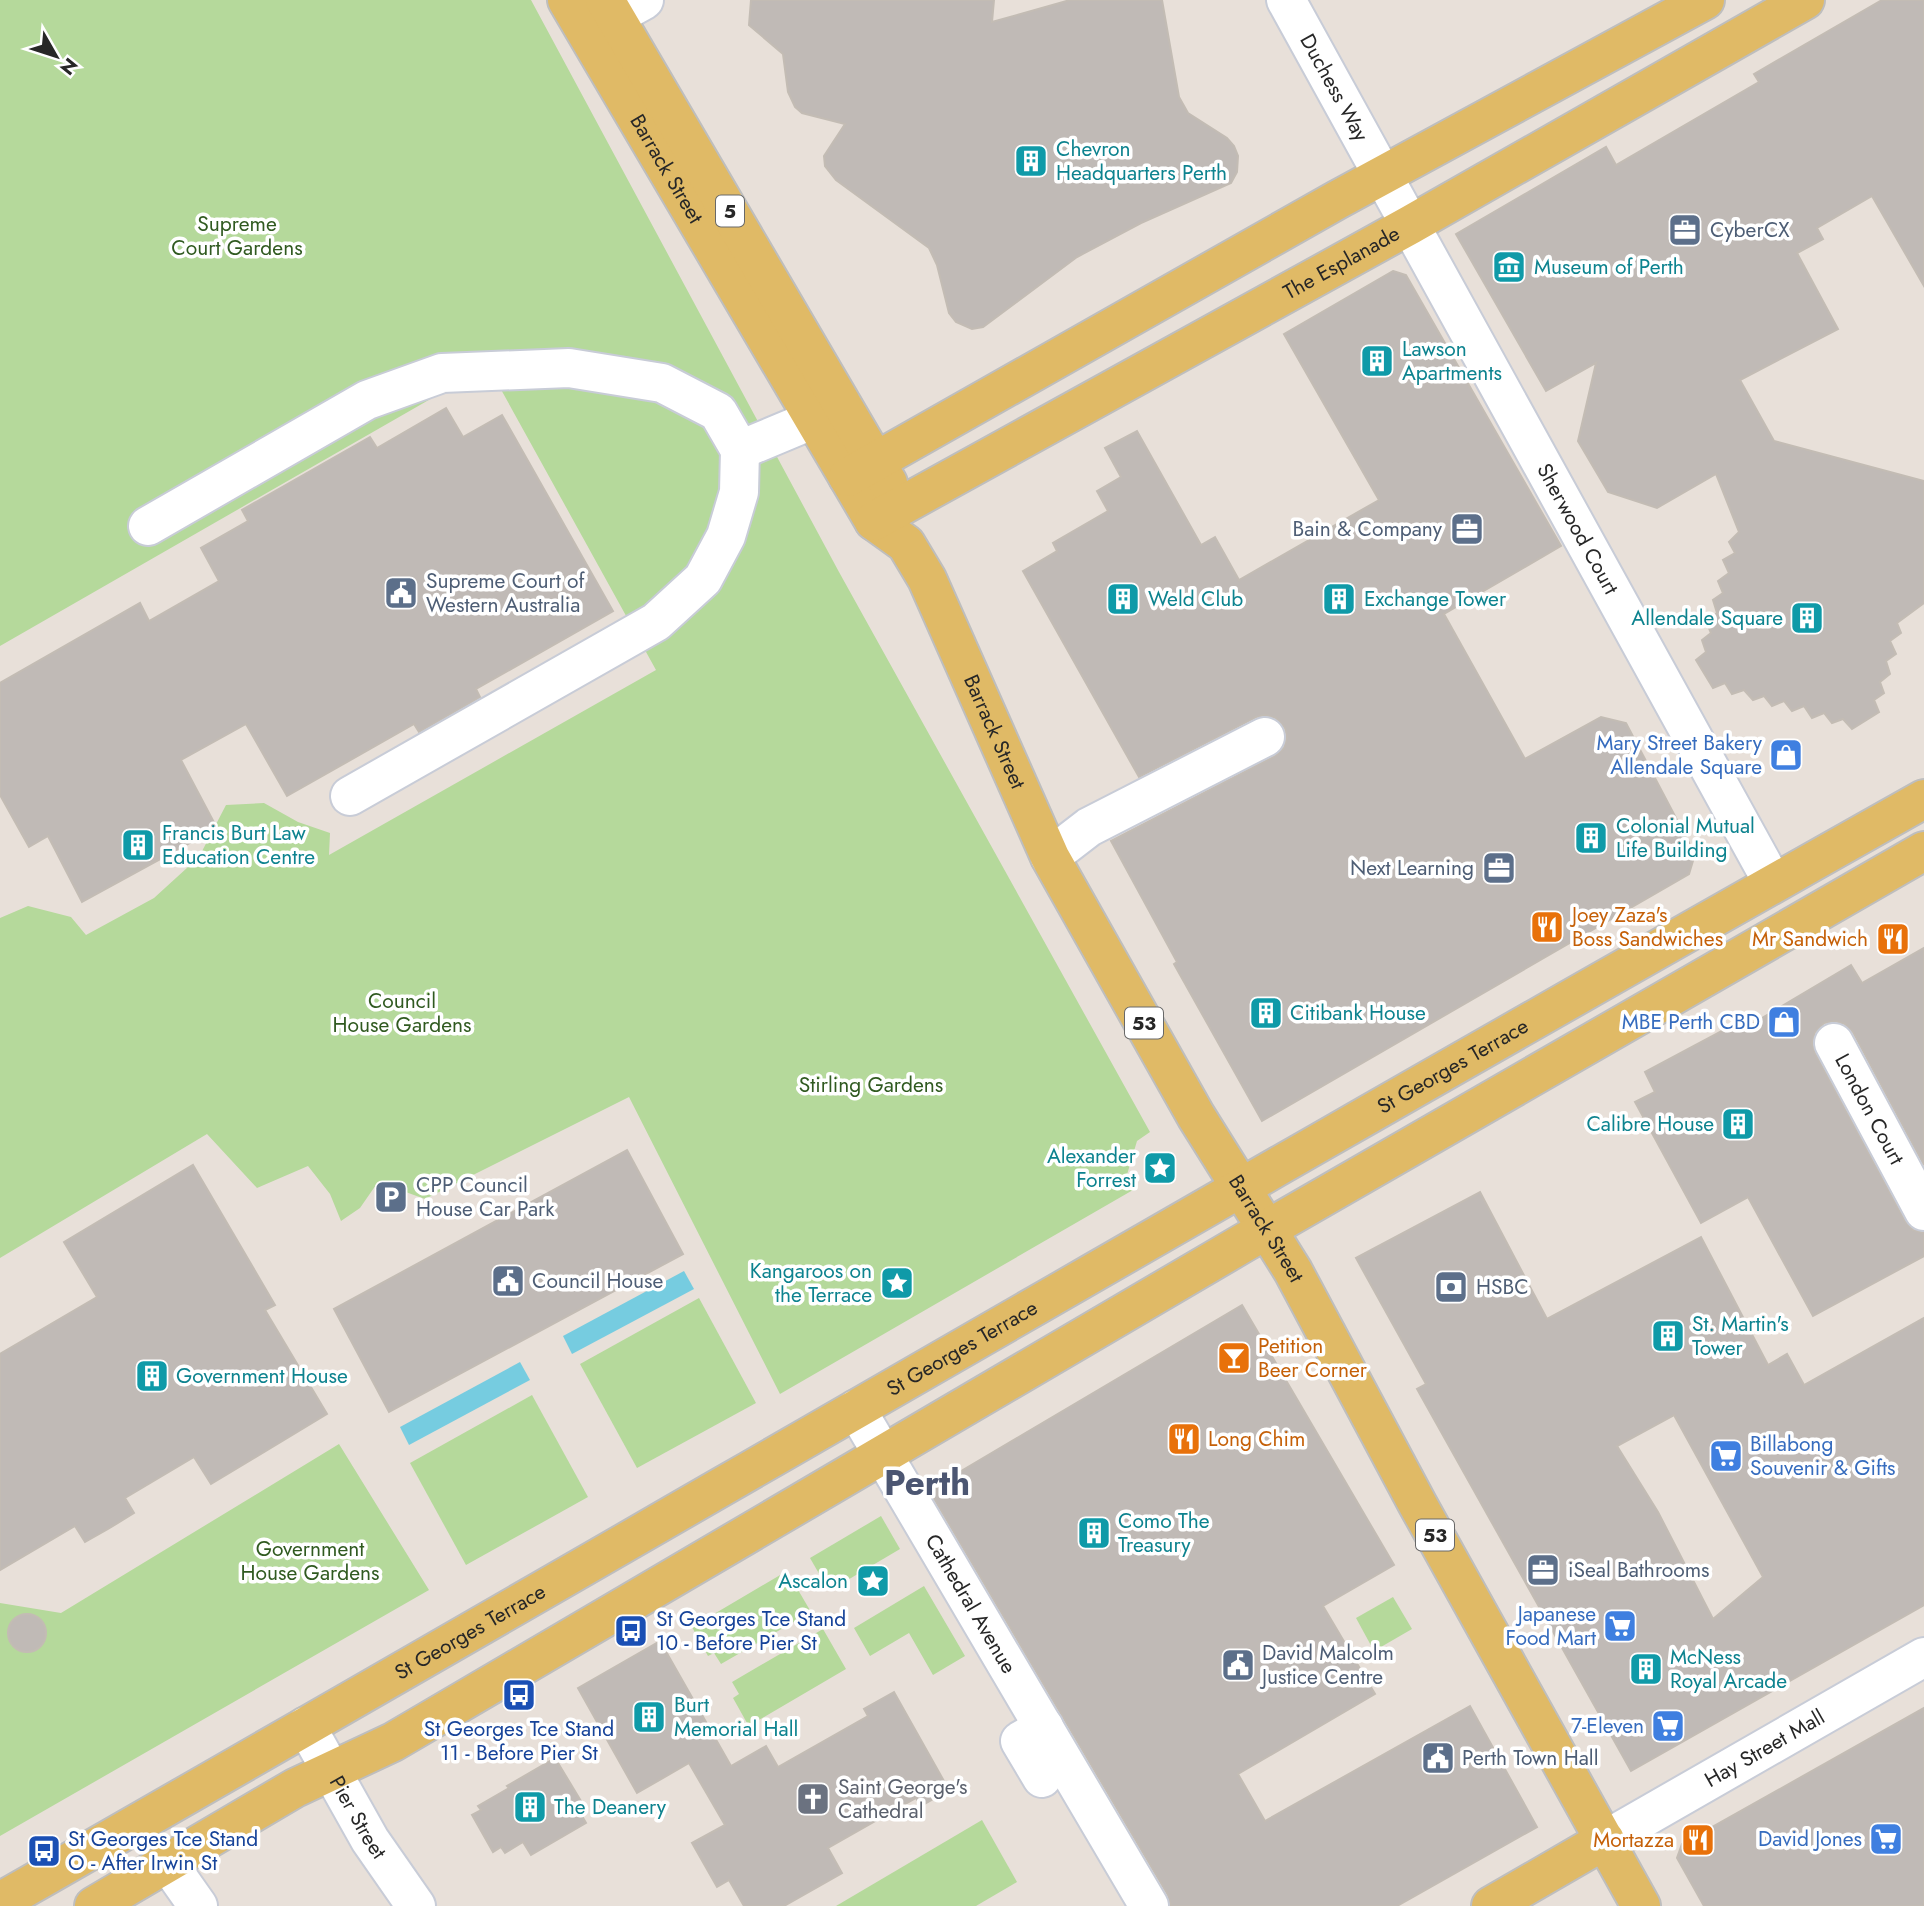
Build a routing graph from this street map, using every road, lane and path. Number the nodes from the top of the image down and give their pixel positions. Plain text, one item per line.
1 (567, 0) edge
2 (1286, 0) edge
3 (1705, 0) edge
4 (1805, 0) edge
5 (621, 5) edge
6 (1383, 174) junction
7 (1410, 225) junction
8 (830, 412) junction
9 (740, 450) junction
10 (861, 469) junction
11 (888, 514) junction
12 (148, 526) dead end
13 (1265, 737) dead end
14 (350, 796) dead end
15 (1924, 799) edge
16 (1924, 851) edge
17 (1050, 856) junction
18 (1773, 883) junction
19 (1834, 1043) dead end
20 (1240, 1187) junction
21 (1924, 1211) edge
22 (1267, 1230) junction
23 (856, 1409) junction
24 (884, 1457) junction
25 (1924, 1657) edge
26 (306, 1726) junction
27 (1044, 1727) junction
28 (332, 1770) junction
29 (1042, 1779) dead end
30 (1605, 1840) junction
31 (167, 1862) junction
32 (0, 1902) edge
33 (94, 1906) edge
34 (198, 1906) edge
35 (416, 1906) edge
36 (1149, 1906) edge
37 (1491, 1906) edge
38 (1641, 1906) edge

1 - 8 main road, Barrack Street / 5
2 - 6 street, Duchess Way
3 - 6 main road
4 - 7 main road, The Esplanade
5 - 8 main road, Barrack Street / 5
6 - 7 street, Sherwood Court
6 - 10 main road
7 - 11 main road, The Esplanade
7 - 18 street, Sherwood Court
8 - 9 street
8 - 10 main road, Barrack Street / 5
9 - 12 street
9 - 14 street
10 - 11 main road, Barrack Street / 5
11 - 17 main road, Barrack Street / 53
13 - 17 street
15 - 18 main road, St Georges Terrace
16 - 22 main road
17 - 20 main road, Barrack Street / 53
18 - 20 main road, St Georges Terrace
19 - 21 street, London Court
20 - 22 main road, Barrack Street / 53
20 - 23 main road, St Georges Terrace
22 - 24 main road
22 - 30 main road, Barrack Street / 53
23 - 24 street, Cathedral Avenue
23 - 26 main road, St Georges Terrace
24 - 27 street, Cathedral Avenue
24 - 28 main road
25 - 30 street, Hay Street Mall
26 - 28 street, Pier Street
26 - 32 main road, St Georges Terrace
27 - 29 street
27 - 36 street, Cathedral Avenue
28 - 31 main road
28 - 35 street, Pier Street
30 - 37 main road
30 - 38 main road, Barrack Street / 53
31 - 33 main road
31 - 34 street

